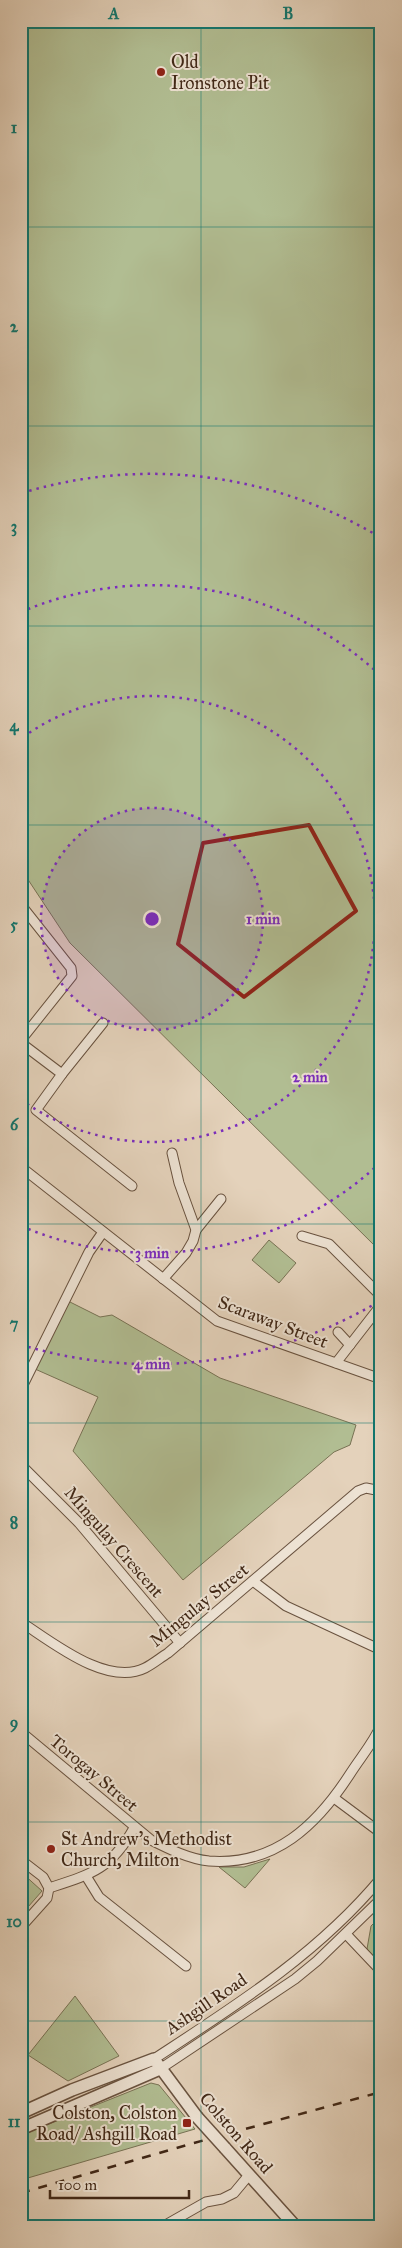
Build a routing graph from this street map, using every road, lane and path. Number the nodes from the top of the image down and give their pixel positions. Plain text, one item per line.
1 (21, 905) edge
2 (103, 1023) dead end
3 (21, 1041) edge
4 (62, 1074) junction
5 (172, 1153) dead end
6 (21, 1167) edge
7 (132, 1186) dead end
8 (220, 1199) dead end
9 (196, 1230) junction
10 (102, 1232) junction
11 (302, 1236) dead end
12 (163, 1279) junction
13 (381, 1296) edge
14 (381, 1305) edge
15 (338, 1332) dead end
16 (350, 1345) junction
17 (336, 1363) junction
18 (381, 1379) edge
19 (21, 1389) edge
20 (21, 1465) edge
21 (381, 1491) edge
22 (253, 1582) junction
23 (21, 1622) edge
24 (180, 1643) junction
25 (381, 1650) edge
26 (381, 1725) edge
27 (21, 1732) edge
28 (334, 1798) junction
29 (134, 1828) junction
30 (381, 1833) edge
31 (21, 1860) edge
32 (86, 1876) junction
33 (381, 1878) edge
34 (49, 1888) junction
35 (381, 1899) edge
36 (21, 1927) edge
37 (346, 1934) junction
38 (186, 1966) dead end
39 (381, 1971) edge
40 (157, 2064) junction
41 (21, 2113) edge
42 (21, 2129) edge
43 (249, 2175) junction
44 (162, 2227) edge
45 (296, 2227) edge

1 - 3 street
2 - 4 street
3 - 4 street
4 - 7 street
5 - 9 street
6 - 10 street, Scaraway Street
8 - 9 street
9 - 12 street
10 - 12 street, Scaraway Street
10 - 19 street
11 - 13 street
12 - 17 street, Scaraway Street
14 - 16 street
15 - 16 street
16 - 17 street
17 - 18 street, Scaraway Street
20 - 24 street, Mingulay Crescent
21 - 22 street, Mingulay Street
22 - 24 street, Mingulay Street
22 - 25 street
23 - 24 street, Mingulay Street
26 - 28 street, Torogay Street
27 - 29 street, Torogay Street
28 - 29 street, Torogay Street
28 - 30 street
29 - 32 street
31 - 34 street
32 - 34 street
32 - 38 street
33 - 40 street, Ashgill Road
34 - 36 street
35 - 37 street, Ashgill Road
37 - 39 street
37 - 40 street, Ashgill Road
40 - 41 street, Ashgill Road
40 - 42 street, Ashgill Road
40 - 43 street, Colston Road, bridge
43 - 44 street
43 - 45 street, Colston Road

